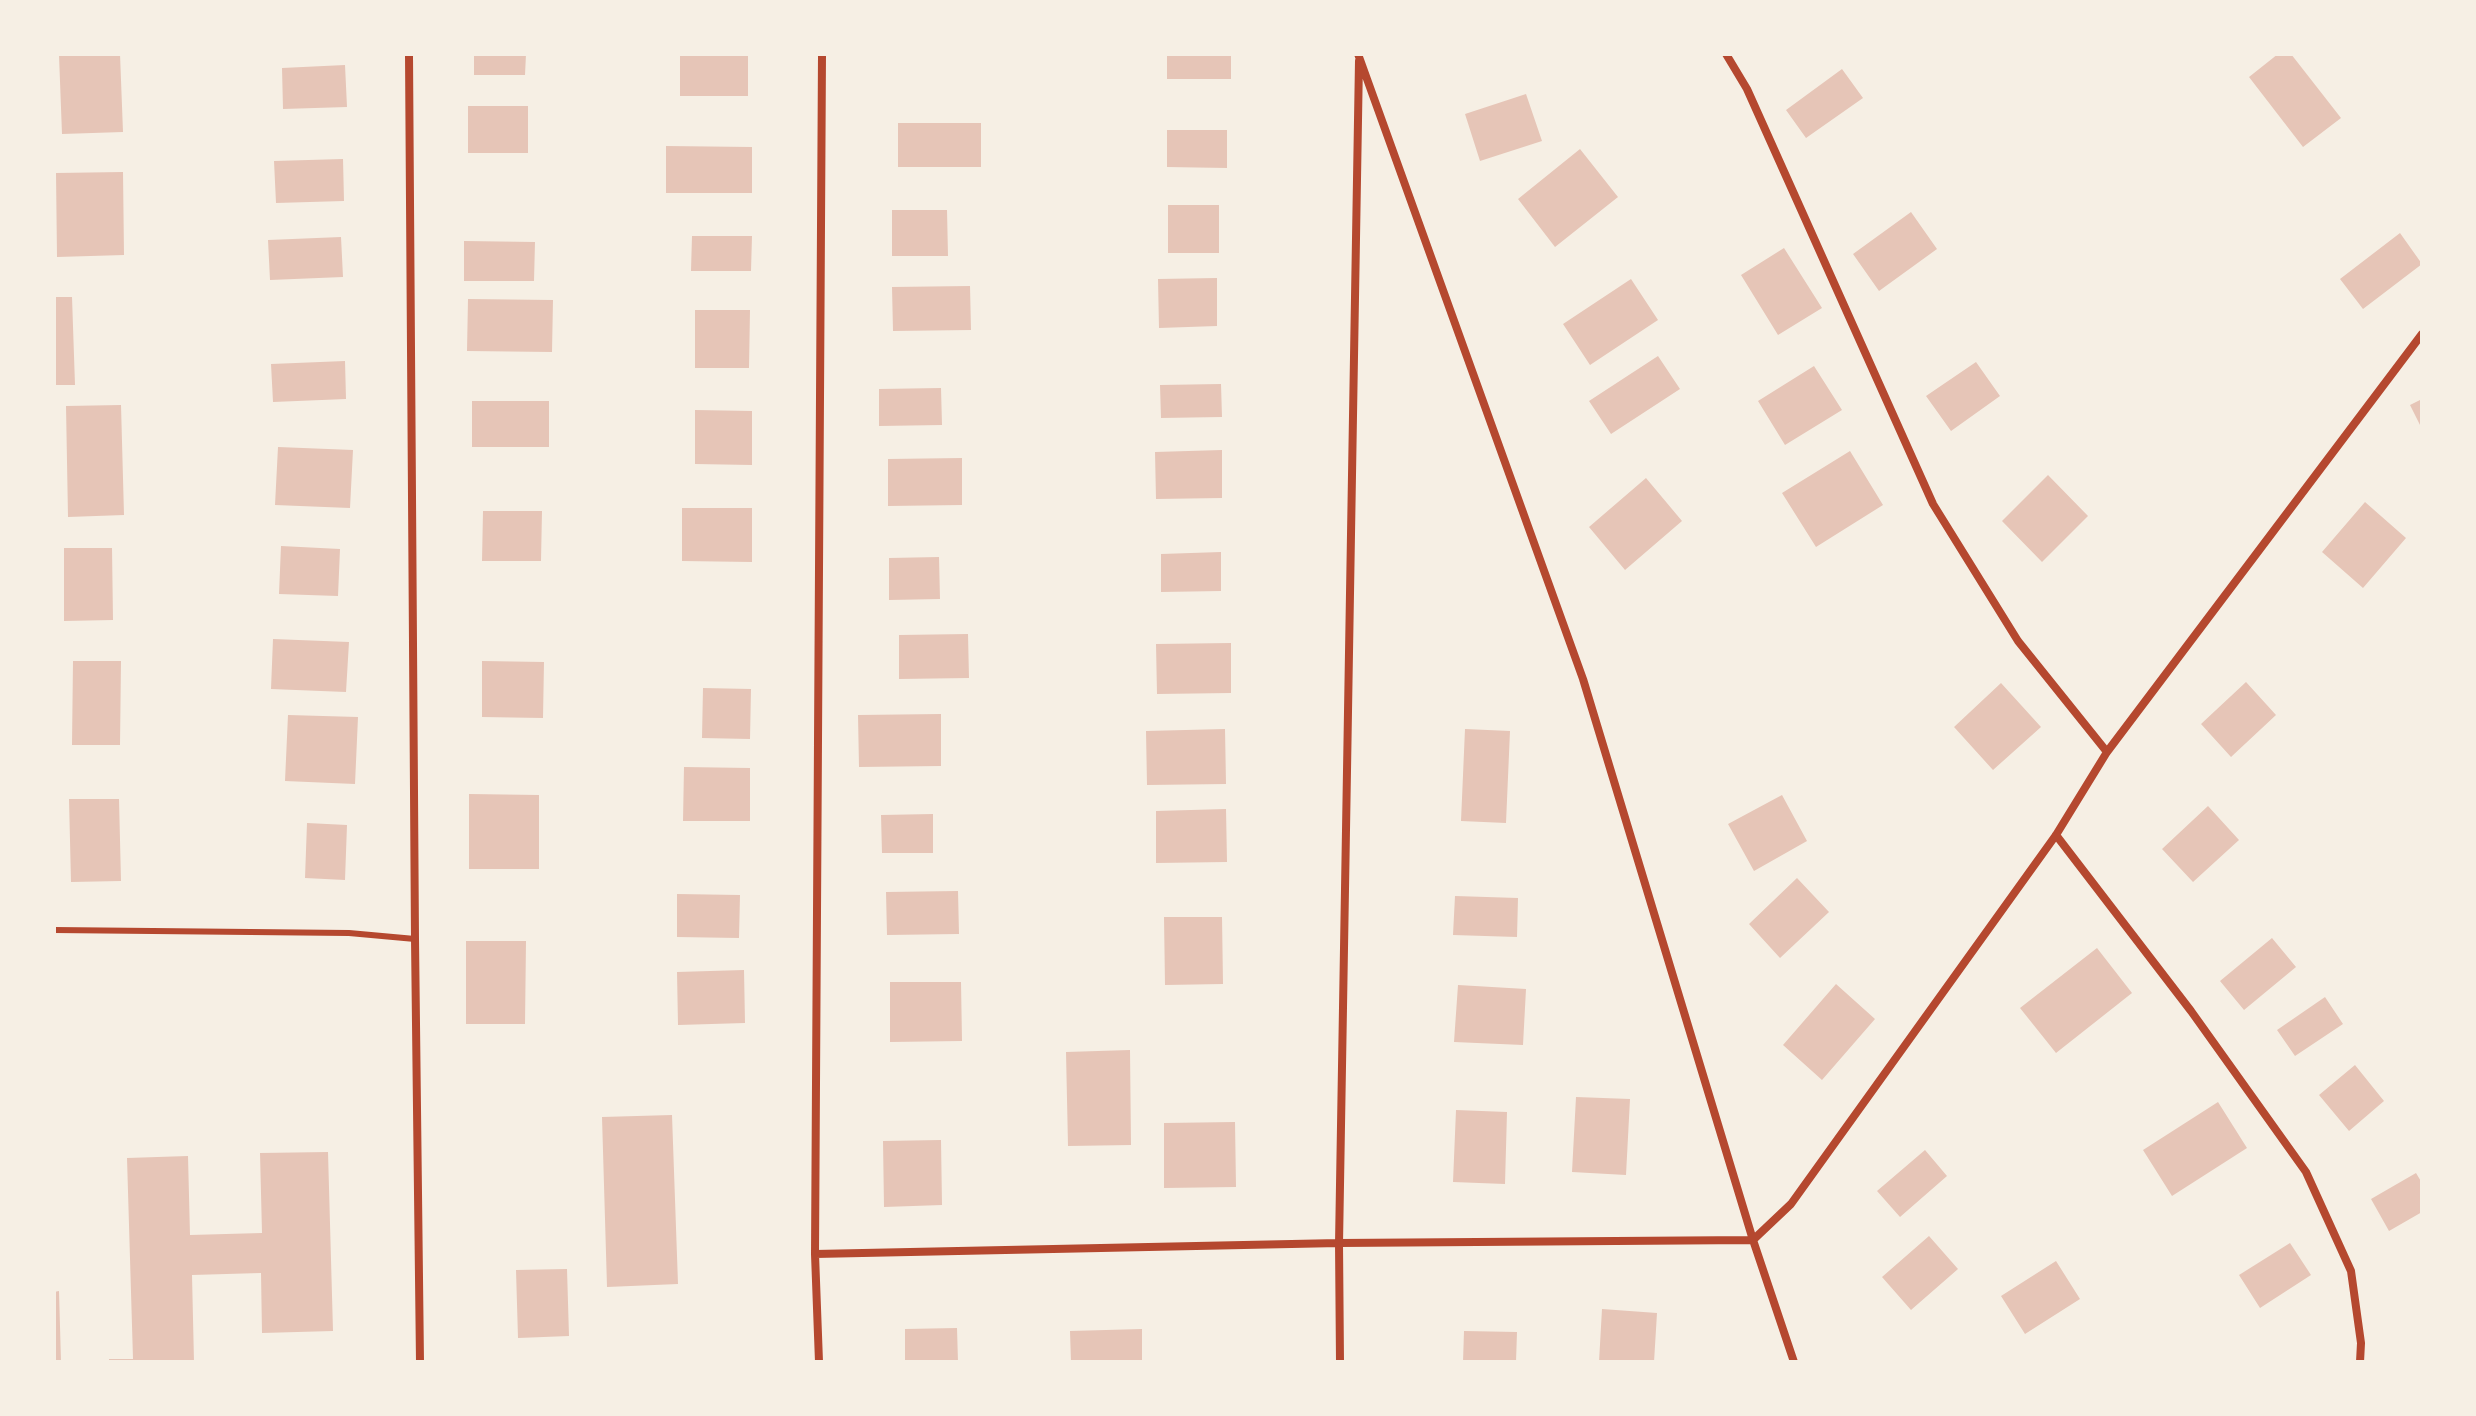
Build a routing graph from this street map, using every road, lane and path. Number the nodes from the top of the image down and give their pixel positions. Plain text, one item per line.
1 (409, 54) edge
2 (822, 54) edge
3 (1726, 54) edge
4 (1359, 55) edge
5 (2422, 334) edge
6 (2107, 752) junction
7 (2056, 835) junction
8 (54, 930) edge
9 (415, 939) junction
10 (1753, 1240) junction
11 (1339, 1243) junction
12 (815, 1254) junction
13 (420, 1362) edge
14 (819, 1362) edge
15 (1340, 1362) edge
16 (1794, 1362) edge
17 (2360, 1362) edge

1 - 9 street
2 - 12 street
3 - 6 street
4 - 10 street
4 - 11 street
5 - 6 street
6 - 7 street
7 - 10 street
7 - 17 street
8 - 9 lane
9 - 13 street
10 - 11 street
10 - 16 street
11 - 12 street
11 - 15 street
12 - 14 street

